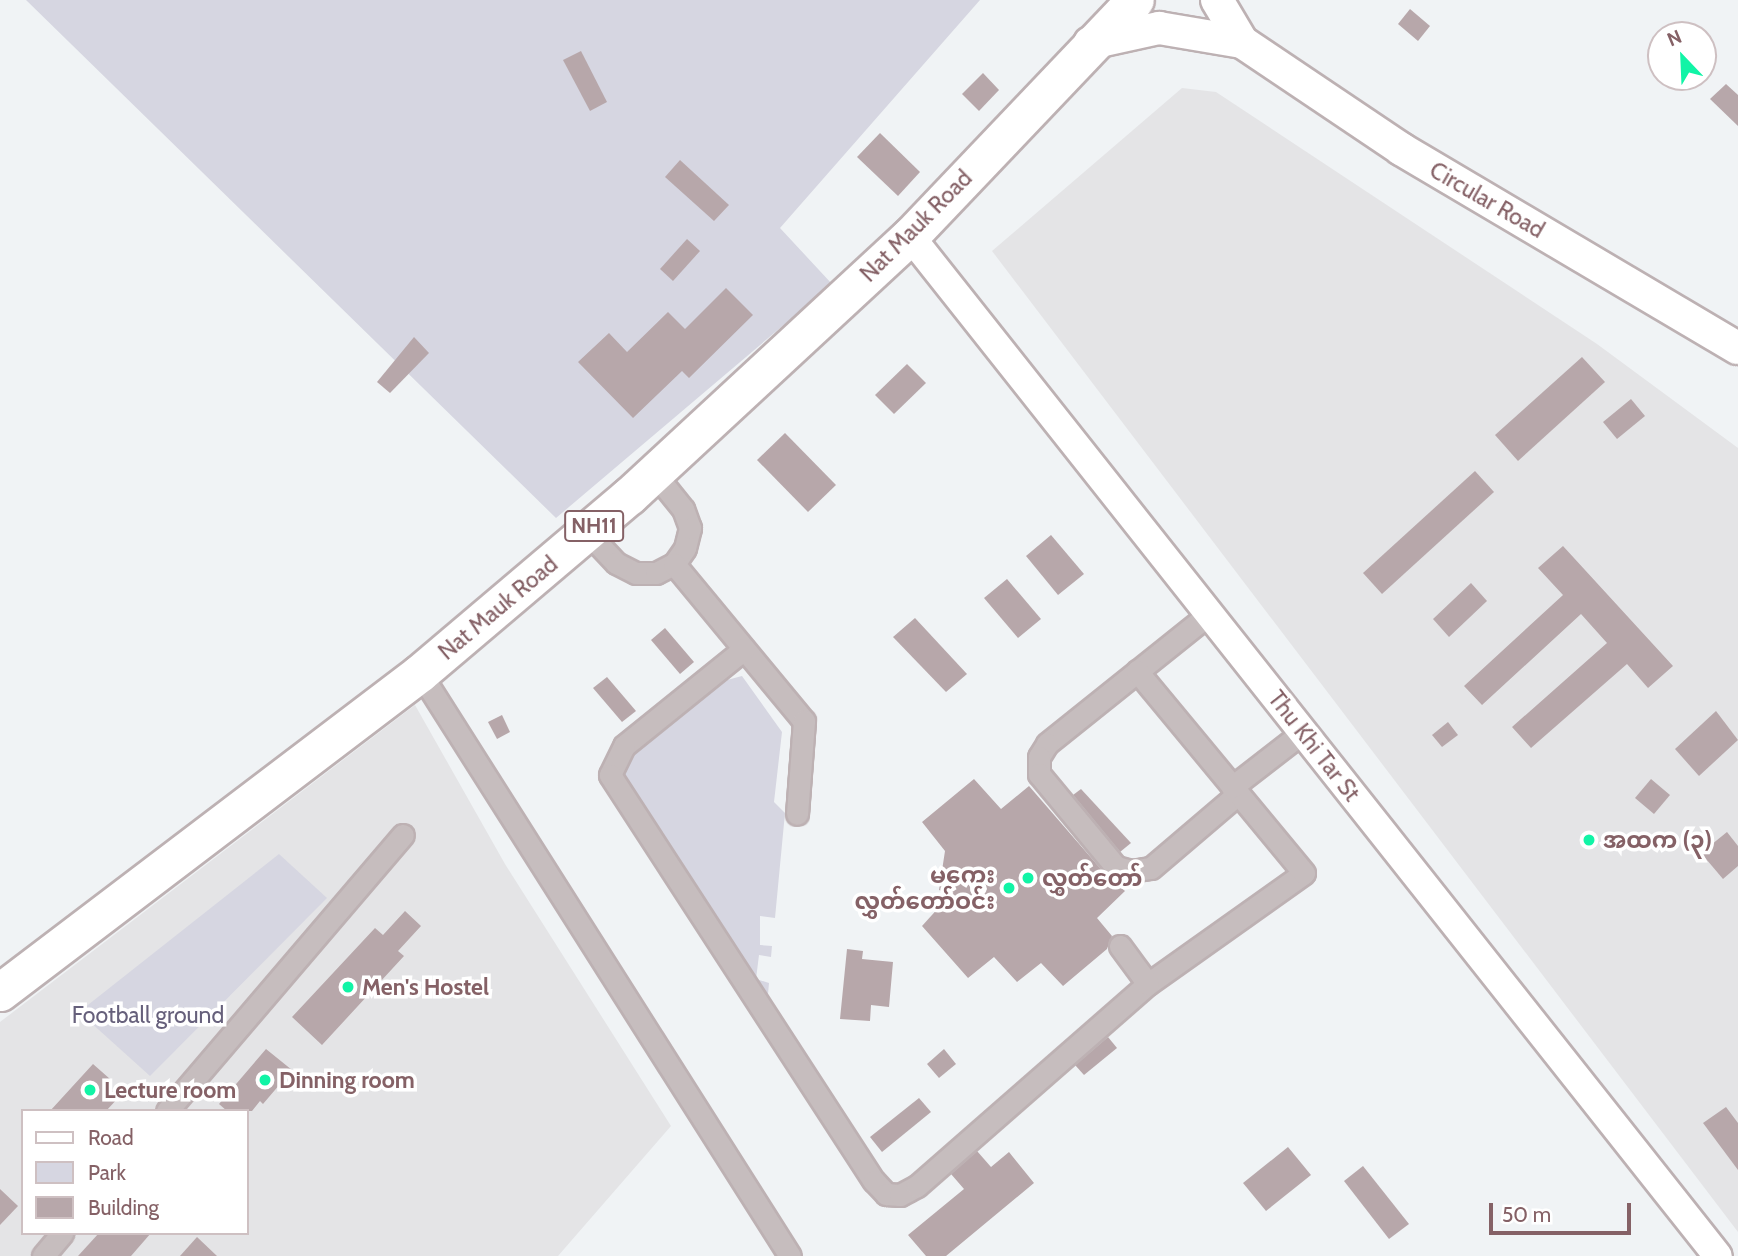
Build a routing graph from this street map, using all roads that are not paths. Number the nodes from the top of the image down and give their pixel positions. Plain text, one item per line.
1 (1135, 0) edge
2 (1217, 0) edge
3 (1242, 42) junction
4 (1090, 43) junction
5 (910, 236) junction
6 (1733, 337) edge
7 (654, 472) junction
8 (587, 532) junction
9 (674, 564) junction
10 (1209, 614) junction
11 (744, 649) junction
12 (1137, 671) junction
13 (420, 673) junction
14 (1303, 732) junction
15 (1235, 790) junction
16 (797, 814) dead end
17 (403, 835) dead end
18 (1120, 946) dead end
19 (1148, 984) junction
20 (0, 992) edge
21 (169, 1109) edge
22 (60, 1235) edge
23 (43, 1256) edge
24 (790, 1256) edge
25 (1718, 1256) edge

1 - 4 highway, Nat Mauk Road / NH11
2 - 3 main road
3 - 4 main road
3 - 6 main road, Circular Road
4 - 5 highway, Nat Mauk Road / NH11
5 - 7 highway, Nat Mauk Road / NH11
5 - 10 street, Thu Khi Tar St
7 - 8 highway, Nat Mauk Road / NH11
7 - 9 street
8 - 9 street
8 - 13 highway, Nat Mauk Road / NH11
9 - 11 street
10 - 12 street
10 - 14 street, Thu Khi Tar St
11 - 16 street
11 - 19 street
12 - 15 street
12 - 15 street
13 - 20 highway, Nat Mauk Road / NH11
13 - 24 street
14 - 15 street
14 - 25 street, Thu Khi Tar St
15 - 19 street
17 - 21 street
18 - 19 street
22 - 23 street

